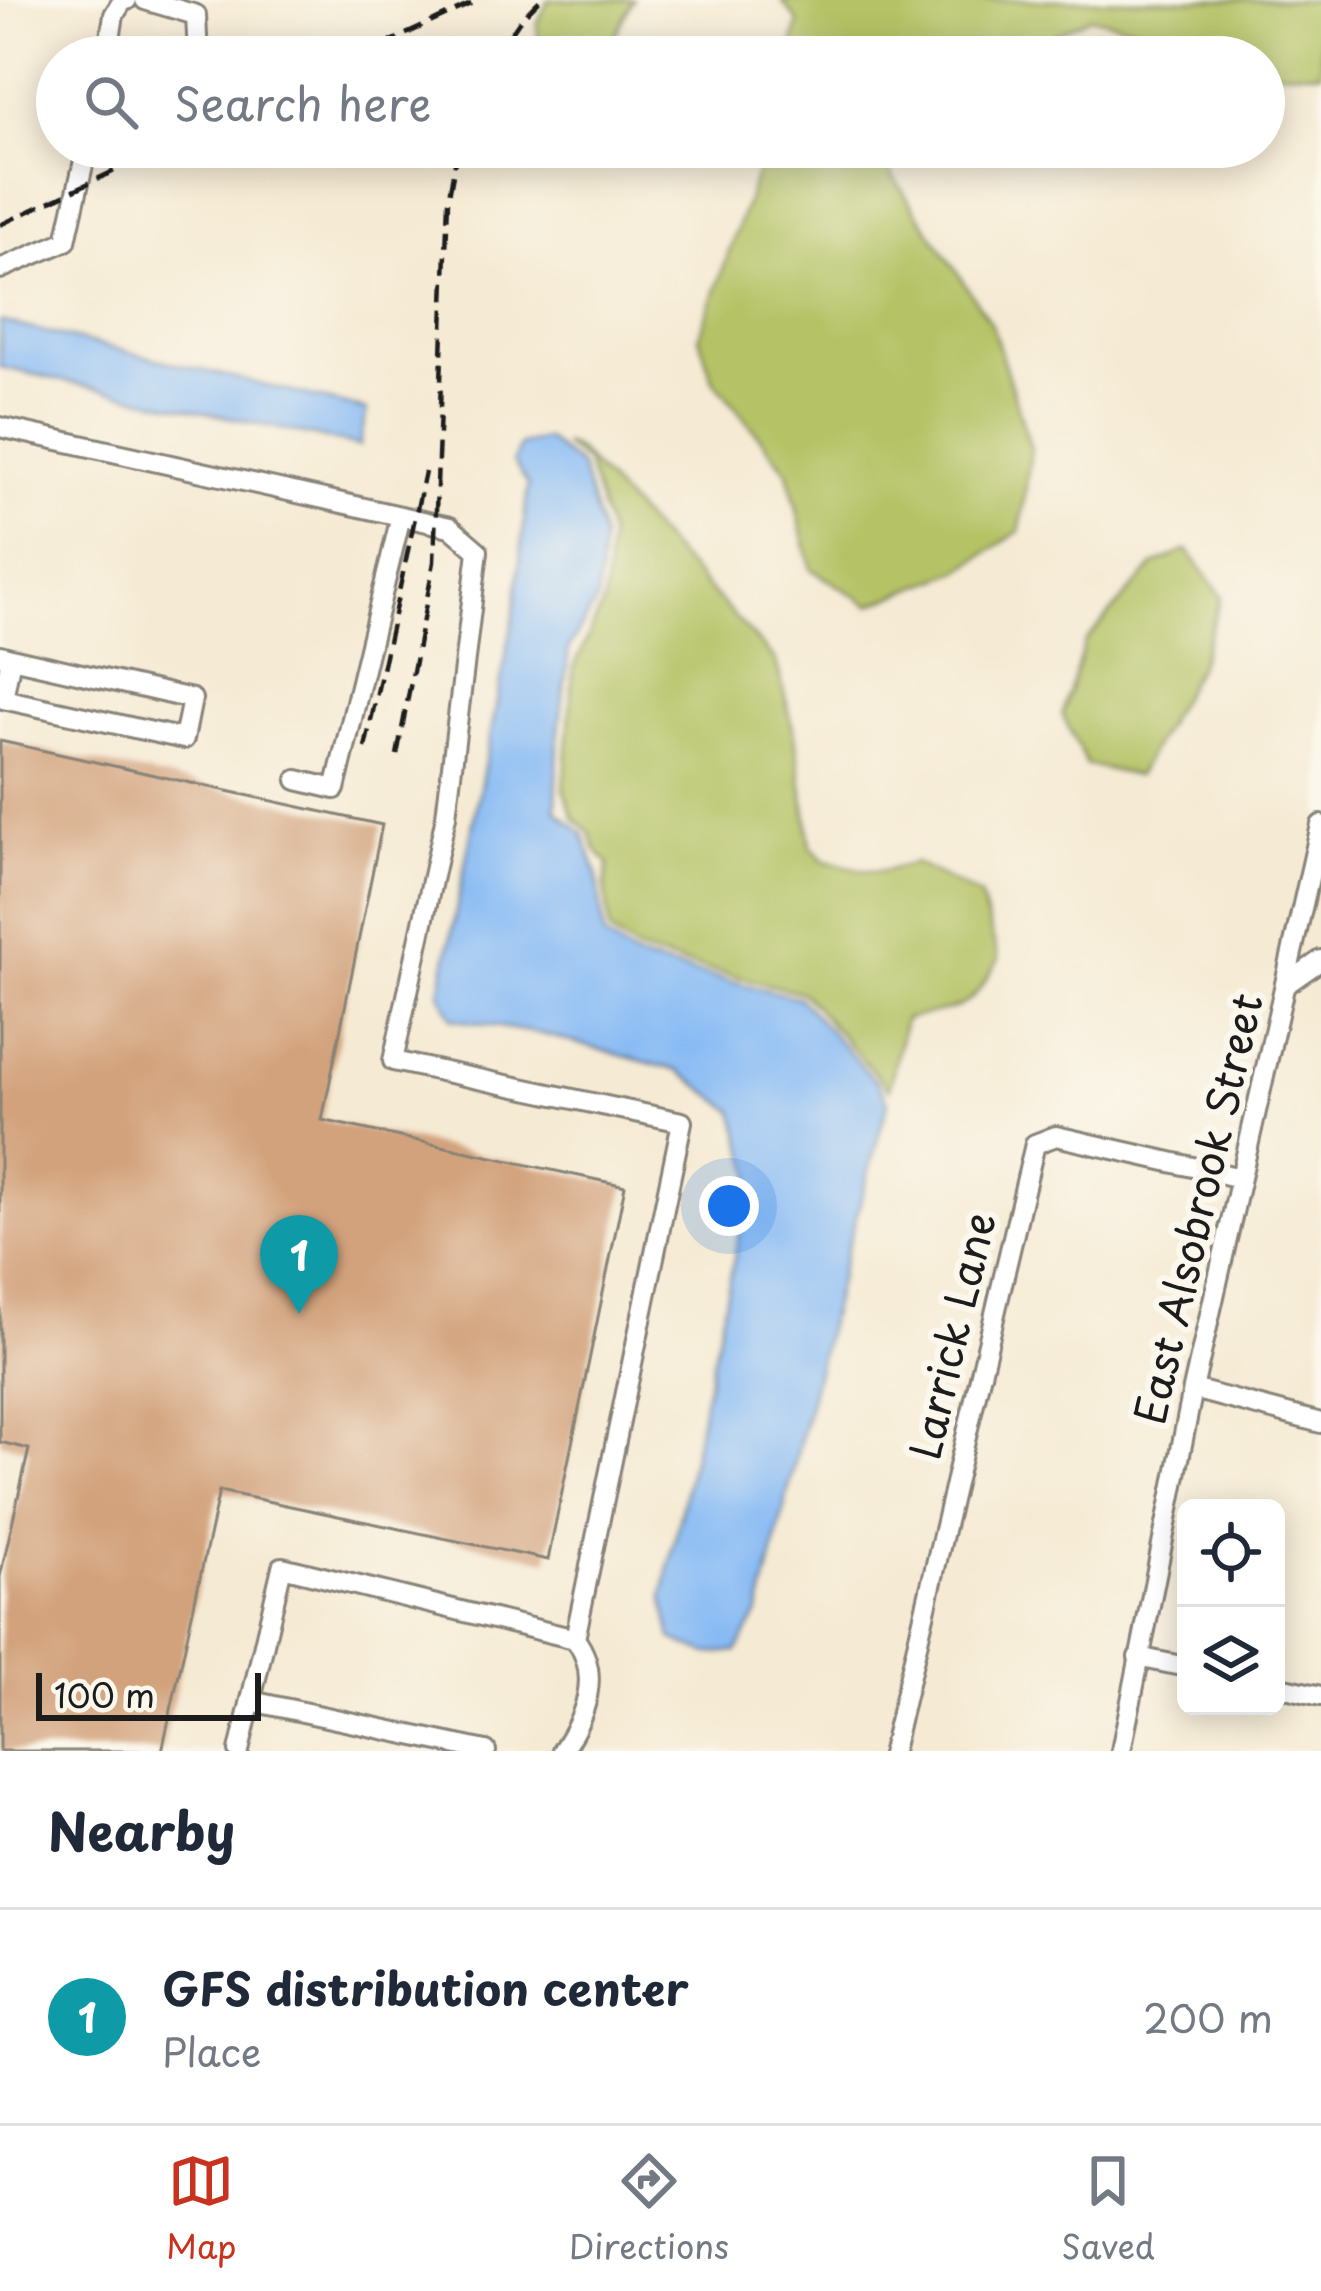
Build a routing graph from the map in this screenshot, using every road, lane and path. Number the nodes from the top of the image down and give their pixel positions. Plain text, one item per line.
1 (127, 0) edge
2 (145, 0) edge
3 (110, 36) edge
4 (197, 36) edge
5 (82, 168) edge
6 (0, 269) edge
7 (0, 427) edge
8 (401, 516) junction
9 (5, 657) edge
10 (297, 780) dead end
11 (1321, 825) edge
12 (1321, 960) edge
13 (1288, 983) junction
14 (1241, 1178) junction
15 (1193, 1389) junction
16 (1321, 1423) edge
17 (575, 1639) junction
18 (1138, 1657) junction
19 (1177, 1665) edge
20 (1285, 1689) edge
21 (1321, 1696) edge
22 (251, 1701) junction
23 (239, 1751) edge
24 (486, 1751) edge
25 (562, 1751) edge
26 (892, 1751) edge
27 (1120, 1751) edge

1 - 3 street
2 - 4 street
5 - 6 street
7 - 8 street
8 - 10 street
8 - 17 street
9 - 9 street
11 - 13 street, East Alsobrook Street
12 - 13 street
13 - 14 street, East Alsobrook Street
14 - 15 street, East Alsobrook Street
14 - 26 street, Larrick Lane
15 - 16 street
15 - 18 street, East Alsobrook Street
17 - 22 street
17 - 25 street
18 - 19 street
18 - 27 street, East Alsobrook Street
20 - 21 street
22 - 23 street
22 - 24 street

